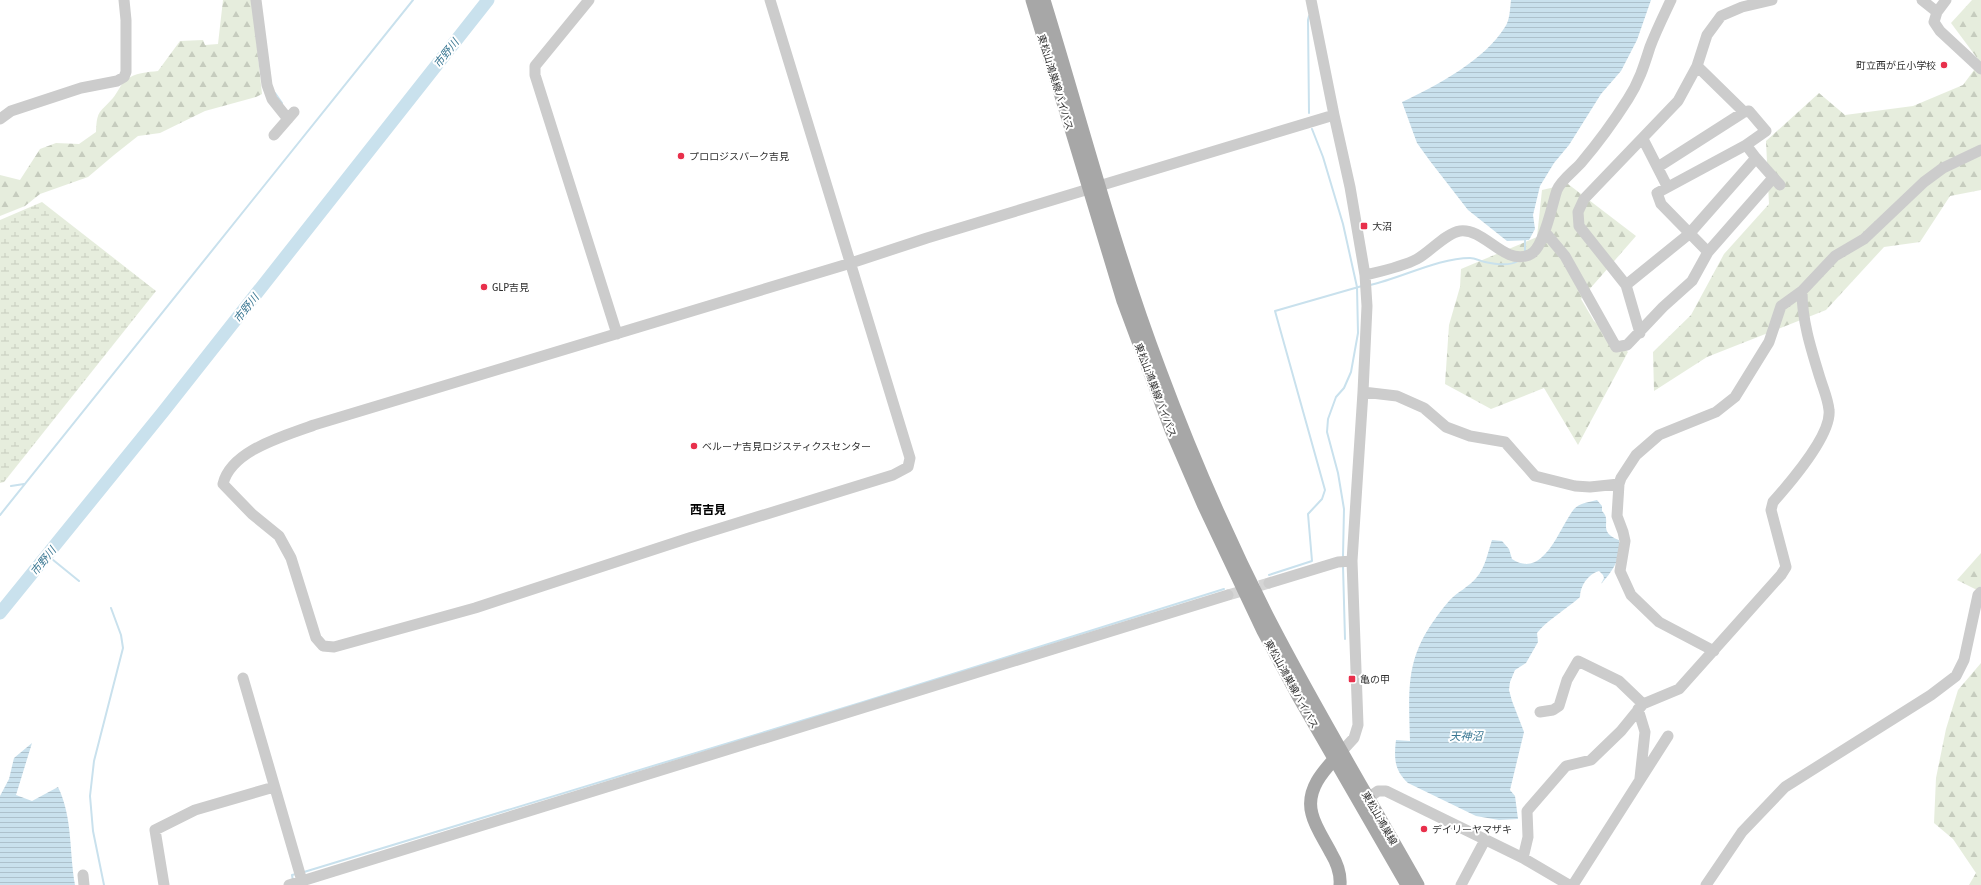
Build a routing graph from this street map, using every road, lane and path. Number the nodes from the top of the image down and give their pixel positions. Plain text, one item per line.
1 (124, 0) edge
2 (256, 0) edge
3 (589, 0) edge
4 (770, 0) edge
5 (1032, 0) edge
6 (1044, 0) edge
7 (1311, 0) edge
8 (1672, 0) edge
9 (1772, 0) edge
10 (1922, 0) edge
11 (1946, 0) edge
12 (1937, 12) junction
13 (1697, 66) junction
14 (1981, 69) edge
15 (1744, 112) junction
16 (1334, 115) junction
17 (0, 119) edge
18 (274, 135) dead end
19 (1643, 139) junction
20 (1746, 145) junction
21 (1981, 150) edge
22 (1756, 158) junction
23 (1658, 167) junction
24 (1667, 186) junction
25 (1094, 188) junction
26 (1544, 232) junction
27 (1689, 234) junction
28 (1708, 252) junction
29 (851, 263) junction
30 (1365, 275) junction
31 (1626, 285) junction
32 (1802, 291) junction
33 (1640, 333) junction
34 (617, 334) junction
35 (1363, 392) junction
36 (1619, 484) junction
37 (1352, 561) junction
38 (1269, 583) tunnel mouth
39 (1981, 592) edge
40 (1228, 595) tunnel mouth
41 (1714, 651) junction
42 (243, 678) dead end
43 (1641, 707) junction
44 (1540, 712) dead end
45 (1668, 736) dead end
46 (1338, 755) junction
47 (1640, 780) junction
48 (274, 787) junction
49 (1368, 798) junction
50 (1485, 840) junction
51 (1524, 858) junction
52 (297, 884) edge
53 (164, 885) edge
54 (1340, 885) edge
55 (1407, 885) edge
56 (1418, 885) edge
57 (1461, 885) edge
58 (1569, 885) edge
59 (1573, 885) edge
60 (1706, 885) edge

1 - 17 street
2 - 18 street
3 - 34 street
4 - 29 street
5 - 25 main road, 東松山鴻巣線バイパス
6 - 25 main road, 東松山鴻巣線バイパス
7 - 16 street
8 - 26 street
9 - 13 street
10 - 12 street
11 - 12 street
12 - 14 street
13 - 15 street
13 - 19 street
15 - 20 street
15 - 23 street
16 - 25 street
16 - 30 street
19 - 23 street
19 - 31 street
20 - 22 street
20 - 24 street
21 - 32 street
22 - 27 street
22 - 28 street
23 - 24 street
24 - 27 street
25 - 29 street
25 - 46 main road, 東松山鴻巣線バイパス
26 - 30 street
26 - 33 street
27 - 28 street
27 - 31 street
28 - 33 street
29 - 34 street
29 - 34 street
30 - 35 street
31 - 33 street
32 - 36 street
32 - 41 street
35 - 36 street
35 - 37 street
36 - 41 street
37 - 38 street
37 - 46 street
39 - 60 street
40 - 52 street
41 - 43 street
42 - 48 street
43 - 44 street
43 - 47 street
43 - 51 street
45 - 47 street
46 - 49 main road, 東松山鴻巣線
46 - 54 main road
46 - 55 main road, 東松山鴻巣線
47 - 59 street
48 - 52 street
48 - 53 street
49 - 50 street
49 - 56 main road, 東松山鴻巣線
50 - 51 street
50 - 57 street
51 - 58 street

